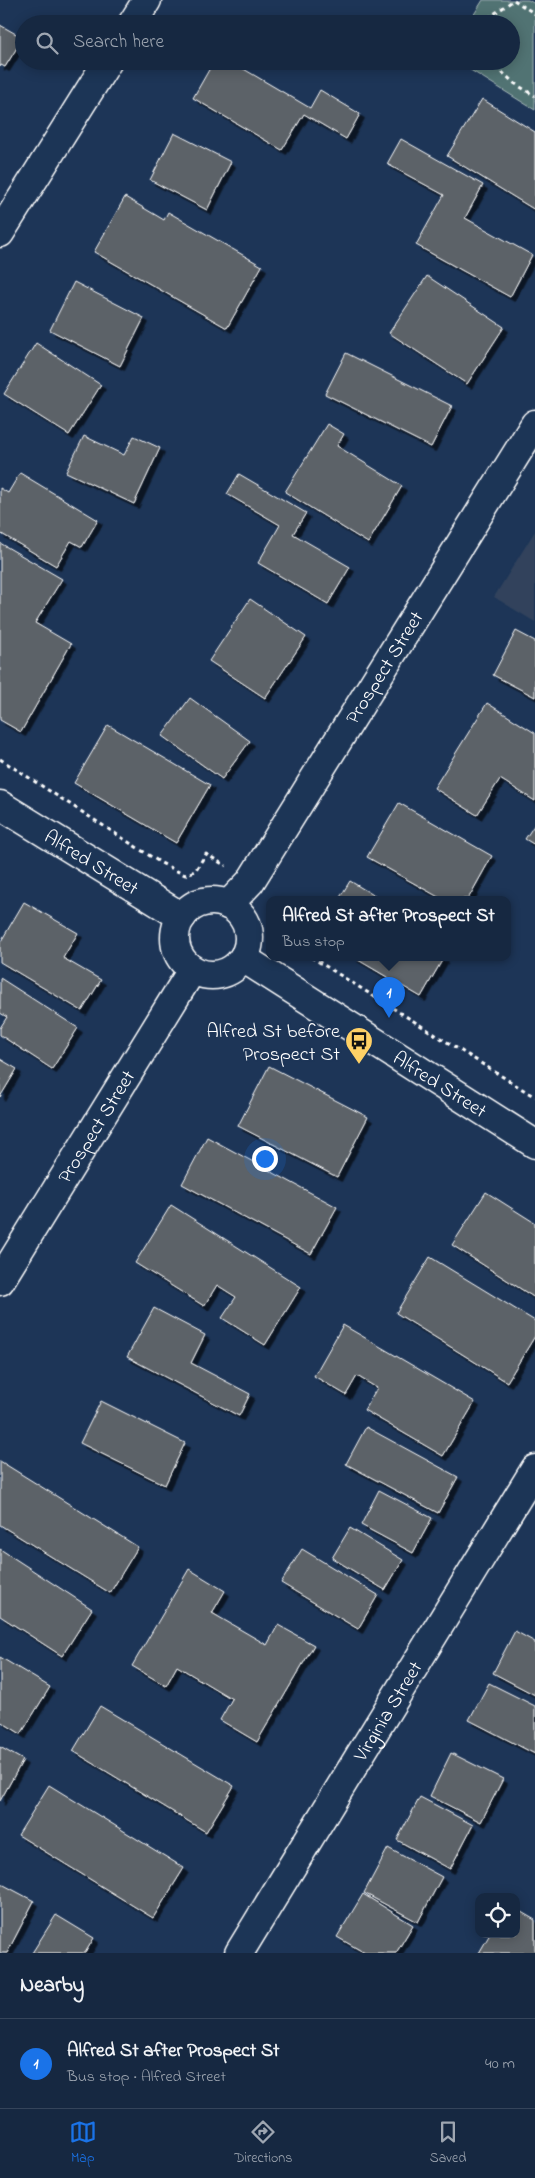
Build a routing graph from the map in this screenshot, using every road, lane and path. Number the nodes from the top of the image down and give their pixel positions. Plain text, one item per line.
1 (147, 0) edge
2 (514, 0) edge
3 (535, 14) edge
4 (138, 15) edge
5 (492, 15) edge
6 (102, 70) edge
7 (500, 70) edge
8 (535, 96) edge
9 (0, 232) edge
10 (535, 424) edge
11 (0, 760) edge
12 (0, 805) edge
13 (220, 862) dead end
14 (228, 905) junction
15 (182, 917) junction
16 (243, 958) junction
17 (317, 961) edge
18 (192, 970) junction
19 (535, 1098) edge
20 (535, 1144) edge
21 (0, 1281) edge
22 (535, 1468) edge
23 (239, 1953) edge

1 - 4 street
2 - 3 path
2 - 5 path
6 - 9 street
7 - 8 path
10 - 14 street, Prospect Street
11 - 13 path
12 - 15 street, Alfred Street
14 - 15 street
14 - 16 street
15 - 18 street
16 - 18 street
16 - 20 street, Alfred Street
17 - 19 path
18 - 21 street, Prospect Street
22 - 23 street, Virginia Street

